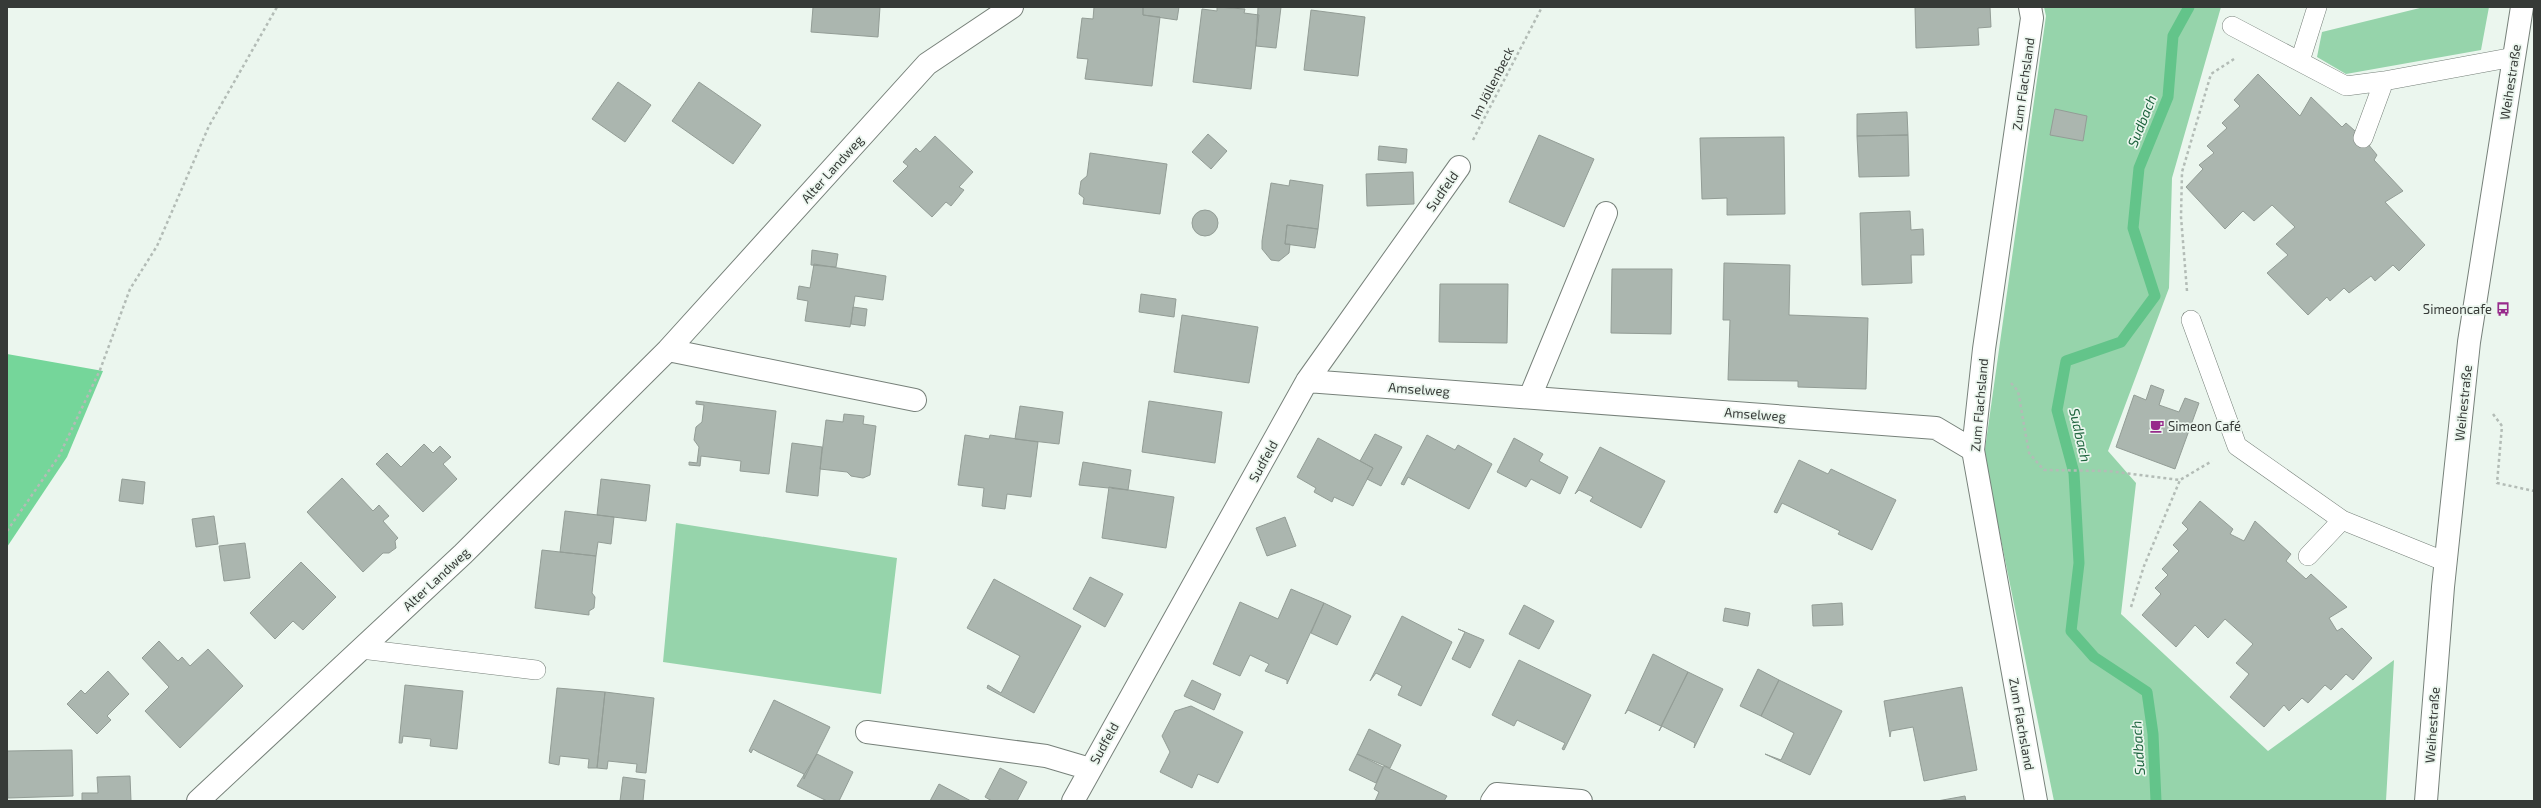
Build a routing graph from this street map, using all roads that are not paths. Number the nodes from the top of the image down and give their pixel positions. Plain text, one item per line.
1 (1012, 7) edge
2 (2030, 7) edge
3 (2317, 7) edge
4 (2522, 7) edge
5 (2232, 26) dead end
6 (2514, 57) junction
7 (2300, 61) junction
8 (2384, 81) junction
9 (2363, 138) dead end
10 (1459, 167) road end
11 (1606, 213) dead end
12 (2191, 320) road end
13 (668, 350) junction
14 (1307, 381) junction
15 (1530, 397) junction
16 (915, 400) dead end
17 (1973, 450) junction
18 (2342, 520) junction
19 (2308, 556) dead end
20 (2446, 562) junction
21 (361, 649) junction
22 (536, 670) dead end
23 (867, 732) dead end
24 (1090, 769) junction
25 (204, 798) edge
26 (1073, 801) edge
27 (1492, 801) edge
28 (1581, 801) edge
29 (2036, 801) edge
30 (2426, 801) edge

1 - 13 street, Alter Landweg
2 - 17 street, Zum Flachsland
3 - 7 lane
4 - 6 street, Weihestraße
5 - 7 lane
6 - 8 lane
6 - 20 street, Weihestraße
7 - 8 lane
8 - 9 lane
10 - 14 street, Sudfeld
11 - 15 street
12 - 18 lane
13 - 16 street
13 - 21 street, Alter Landweg
14 - 15 street, Amselweg
14 - 24 street, Sudfeld
15 - 17 street, Amselweg
17 - 29 street, Zum Flachsland
18 - 19 lane
18 - 20 lane
20 - 30 street, Weihestraße
21 - 22 lane
21 - 25 street, Alter Landweg
23 - 24 street, Sudfeld
24 - 26 street, Sudfeld
27 - 28 street

